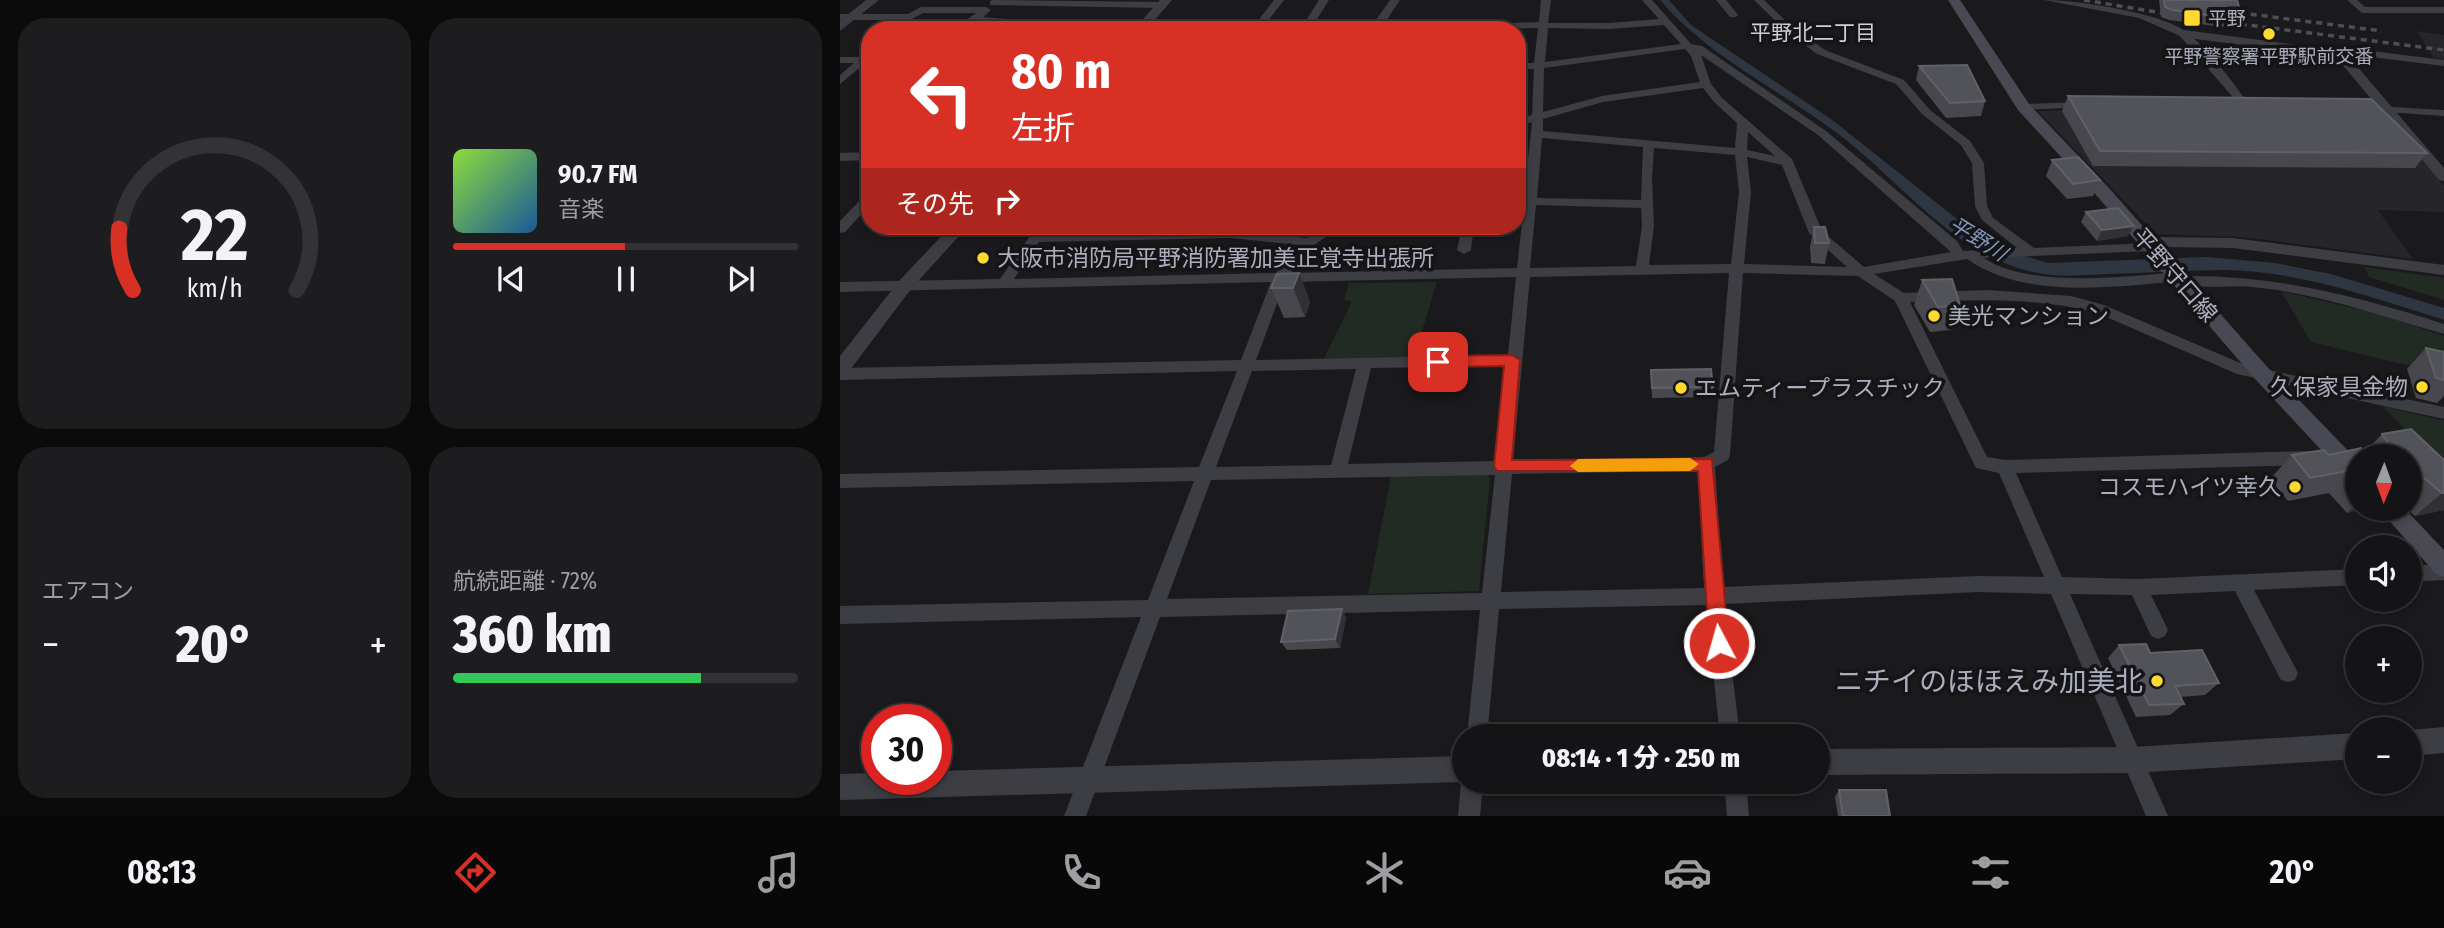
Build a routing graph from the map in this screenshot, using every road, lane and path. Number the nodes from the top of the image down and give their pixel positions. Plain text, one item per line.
1 (873, 0) edge
2 (1279, 0) edge
3 (1324, 0) edge
4 (1395, 0) edge
5 (1546, 0) edge
6 (1647, 0) edge
7 (1721, 0) edge
8 (1759, 0) edge
9 (1954, 0) edge
10 (2049, 0) edge
11 (2353, 0) edge
12 (2411, 0) edge
13 (1164, 3) edge
14 (992, 4) edge
15 (2422, 10) junction
16 (2444, 10) edge
17 (1733, 15) dead end
18 (846, 17) edge
19 (974, 19) junction
20 (971, 21) edge
21 (989, 21) edge
22 (1147, 21) edge
23 (1263, 21) edge
24 (1311, 21) edge
25 (1380, 21) edge
26 (1665, 22) junction
27 (1526, 26) edge
28 (840, 27) edge
29 (1545, 27) junction
30 (2185, 34) junction
31 (1688, 46) junction
32 (2340, 54) junction
33 (840, 60) edge
34 (861, 60) edge
35 (861, 63) edge
36 (2444, 63) edge
37 (1526, 66) edge
38 (1539, 66) junction
39 (840, 81) edge
40 (1706, 84) junction
41 (2227, 99) edge
42 (2240, 99) junction
43 (2254, 100) edge
44 (2102, 104) edge
45 (2023, 107) junction
46 (2361, 108) edge
47 (2388, 110) junction
48 (2444, 113) edge
49 (1537, 118) junction
50 (1526, 121) edge
51 (1743, 122) junction
52 (1537, 134) junction
53 (1649, 143) junction
54 (1741, 152) junction
55 (861, 156) edge
56 (840, 157) edge
57 (1787, 162) junction
58 (2441, 170) edge
59 (1526, 187) edge
60 (1526, 201) edge
61 (1646, 204) junction
62 (861, 205) edge
63 (845, 218) edge
64 (840, 229) edge
65 (952, 235) edge
66 (1037, 235) edge
67 (1286, 235) edge
68 (1322, 235) edge
69 (1466, 235) edge
70 (1523, 235) edge
71 (1309, 243) junction
72 (1464, 250) dead end
73 (2026, 250) junction
74 (2154, 250) junction
75 (1967, 255) junction
76 (1738, 268) junction
77 (1642, 270) junction
78 (2444, 270) edge
79 (1524, 272) junction
80 (1861, 272) junction
81 (1280, 277) junction
82 (2177, 277) junction
83 (1006, 282) junction
84 (905, 285) junction
85 (840, 286) edge
86 (1901, 298) junction
87 (2444, 329) edge
88 (1512, 360) junction
89 (1365, 363) junction
90 (1245, 366) junction
91 (840, 371) edge
92 (2263, 375) junction
93 (2444, 413) edge
94 (2340, 456) junction
95 (2345, 461) edge
96 (1706, 464) junction
97 (1503, 466) junction
98 (2005, 467) junction
99 (1338, 470) junction
100 (1203, 474) junction
101 (840, 481) edge
102 (2402, 522) edge
103 (2444, 566) edge
104 (2444, 572) edge
105 (2422, 573) edge
106 (2345, 578) edge
107 (2241, 583) junction
108 (2055, 584) junction
109 (2138, 587) junction
110 (1714, 596) junction
111 (1490, 600) junction
112 (1154, 610) junction
113 (840, 615) edge
114 (2158, 630) dead end
115 (2288, 673) dead end
116 (1478, 724) edge
117 (1729, 724) edge
118 (2444, 740) edge
119 (2422, 742) edge
120 (2345, 747) edge
121 (2132, 760) junction
122 (1830, 762) edge
123 (1452, 769) edge
124 (1089, 779) junction
125 (840, 787) edge
126 (1471, 794) edge
127 (1736, 794) edge
128 (1075, 816) edge
129 (1469, 816) edge
130 (1738, 816) edge
131 (2157, 816) edge

1 - 18 street
2 - 23 street
3 - 24 street
4 - 25 street
5 - 29 street
6 - 26 street
7 - 17 street
8 - 73 street
9 - 45 main road, 平野守口線
10 - 30 street
11 - 15 street
12 - 15 street
13 - 14 street
13 - 22 street
14 - 18 street
14 - 19 street
15 - 16 street
18 - 28 street
19 - 20 street
19 - 21 street
26 - 29 street
26 - 31 street
27 - 29 street
29 - 38 street
30 - 32 street
30 - 42 street
31 - 38 street
31 - 40 street
31 - 75 street
32 - 36 street
32 - 47 street
33 - 34 street
35 - 39 street
37 - 38 street
38 - 49 street
40 - 49 street
40 - 51 street
41 - 42 street
42 - 43 street
44 - 45 street
45 - 74 main road, 平野守口線
46 - 47 street
47 - 48 street
47 - 58 street
49 - 50 street
49 - 52 street
51 - 54 street
51 - 57 street
52 - 53 street
52 - 59 street
53 - 54 street
53 - 61 street
54 - 57 street
54 - 76 street
55 - 56 street
57 - 80 street
60 - 61 street
61 - 77 street
62 - 63 street
63 - 64 street
65 - 84 street
66 - 83 street
67 - 71 street
68 - 71 street
69 - 72 street
70 - 79 street
71 - 81 street
73 - 74 street
73 - 75 street
74 - 78 street
74 - 82 main road, 平野守口線
75 - 80 street
75 - 82 street
76 - 77 street
76 - 80 street
76 - 96 street
77 - 79 street
79 - 81 street
79 - 88 street
80 - 86 street
81 - 83 street
81 - 90 street
82 - 87 street
82 - 92 main road, 平野守口線
83 - 84 street
84 - 85 street
84 - 91 street
86 - 92 street
86 - 98 street
88 - 89 street
88 - 97 street
89 - 90 street
89 - 99 street
90 - 91 street
90 - 100 street
92 - 93 street
92 - 94 main road, 平野守口線
94 - 95 main road, 平野守口線
94 - 98 street
96 - 97 street
96 - 110 street
97 - 99 street
97 - 111 street
98 - 108 street
99 - 100 street
100 - 101 street
100 - 112 street
102 - 103 main road
104 - 105 street
106 - 107 street
107 - 109 street
107 - 115 street
108 - 109 street
108 - 110 street
108 - 121 street
109 - 114 street
110 - 111 street
110 - 117 street
111 - 112 street
111 - 116 street
112 - 113 street
112 - 124 street
118 - 119 street
120 - 121 street
121 - 122 street
121 - 131 street
123 - 124 street
124 - 125 street
124 - 128 street
126 - 129 street
127 - 130 street

